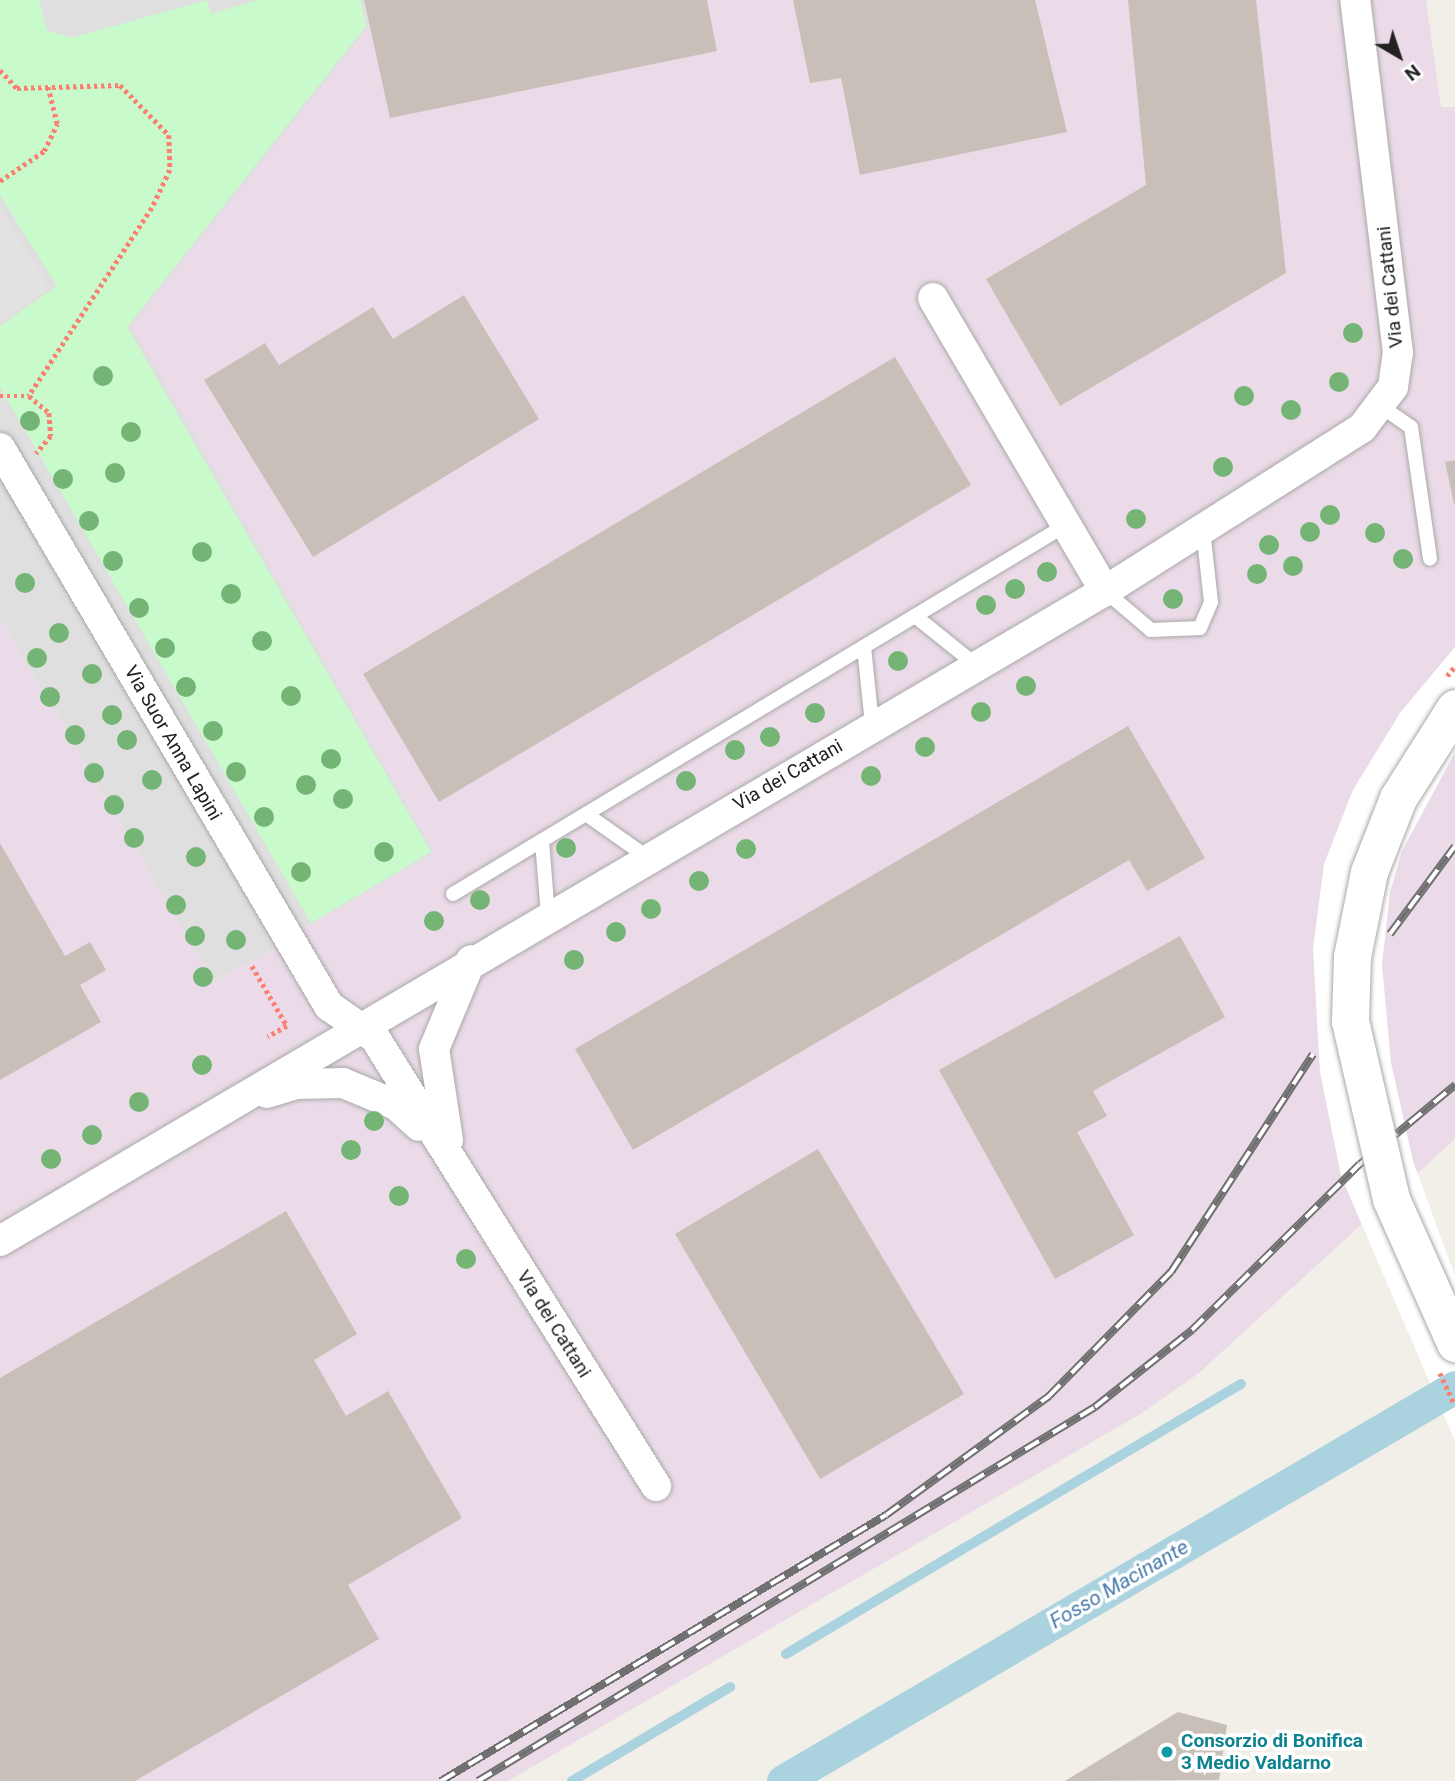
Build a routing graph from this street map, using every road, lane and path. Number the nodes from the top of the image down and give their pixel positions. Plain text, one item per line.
1 (1355, 0) edge
2 (0, 70) edge
3 (48, 87) junction
4 (0, 181) edge
5 (933, 298) dead end
6 (0, 396) edge
7 (29, 397) junction
8 (1382, 407) junction
9 (0, 448) edge
10 (33, 457) dead end
11 (1066, 525) junction
12 (1203, 530) junction
13 (1430, 559) dead end
14 (1105, 592) junction
15 (915, 616) junction
16 (864, 647) junction
17 (976, 665) junction
18 (1455, 708) edge
19 (872, 726) junction
20 (586, 814) junction
21 (542, 841) junction
22 (647, 858) junction
23 (453, 894) dead end
24 (548, 915) junction
25 (471, 960) junction
26 (253, 967) dead end
27 (359, 1025) junction
28 (268, 1037) dead end
29 (228, 1104) junction
30 (453, 1162) junction
31 (0, 1241) edge
32 (1455, 1343) edge
33 (656, 1486) dead end

1 - 8 street, Via dei Cattani
2 - 3 path
3 - 4 path
3 - 7 path
5 - 11 street
6 - 7 path
7 - 10 path
8 - 12 street, Via dei Cattani
8 - 13 lane
9 - 27 street, Via Suor Anna Lapini
11 - 14 street
11 - 15 lane
12 - 14 street, Via dei Cattani
12 - 14 lane
14 - 17 street, Via dei Cattani
15 - 16 lane
15 - 17 lane
16 - 19 lane
16 - 20 lane
17 - 19 street, Via dei Cattani
18 - 32 street, bridge
19 - 22 street, Via dei Cattani
20 - 21 lane
20 - 22 lane
21 - 23 lane
21 - 24 lane
22 - 24 street, Via dei Cattani
24 - 25 street, Via dei Cattani
25 - 27 street, Via dei Cattani
25 - 30 street, Via dei Cattani
26 - 28 path
27 - 29 street, Via dei Cattani
27 - 30 street, Via dei Cattani
29 - 30 street, Via dei Cattani
29 - 31 street, Via dei Cattani
30 - 33 street, Via dei Cattani

